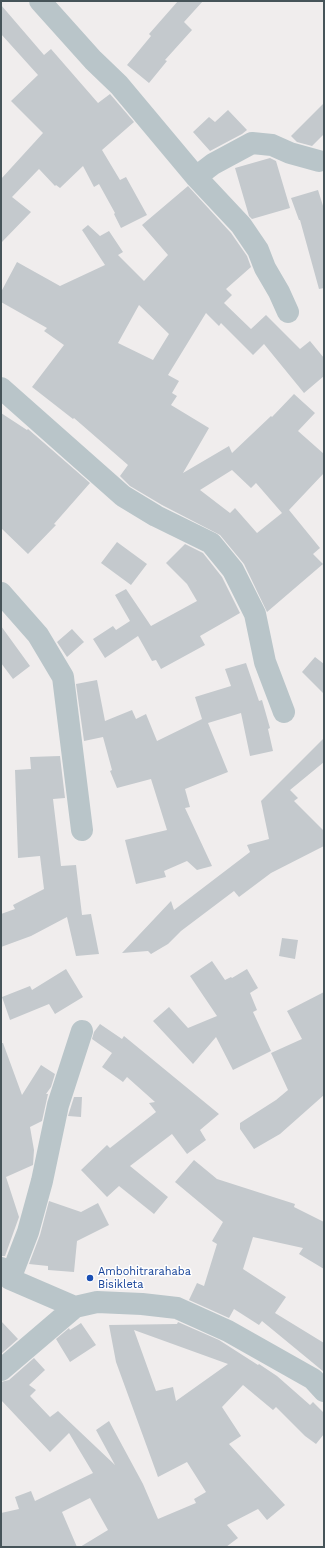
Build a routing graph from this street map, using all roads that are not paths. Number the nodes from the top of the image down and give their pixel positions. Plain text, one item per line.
1 (40, 1) edge
2 (319, 161) dead end
3 (196, 177) junction
4 (288, 312) dead end
5 (1, 388) edge
6 (1, 592) edge
7 (284, 712) dead end
8 (82, 830) dead end
9 (82, 1031) dead end
10 (5, 1273) edge
11 (75, 1307) junction
12 (1, 1370) edge
13 (324, 1391) edge

1 - 3 street
2 - 3 street
3 - 4 street
5 - 7 street
6 - 8 street
9 - 10 street
10 - 11 street
11 - 12 street
11 - 13 street

